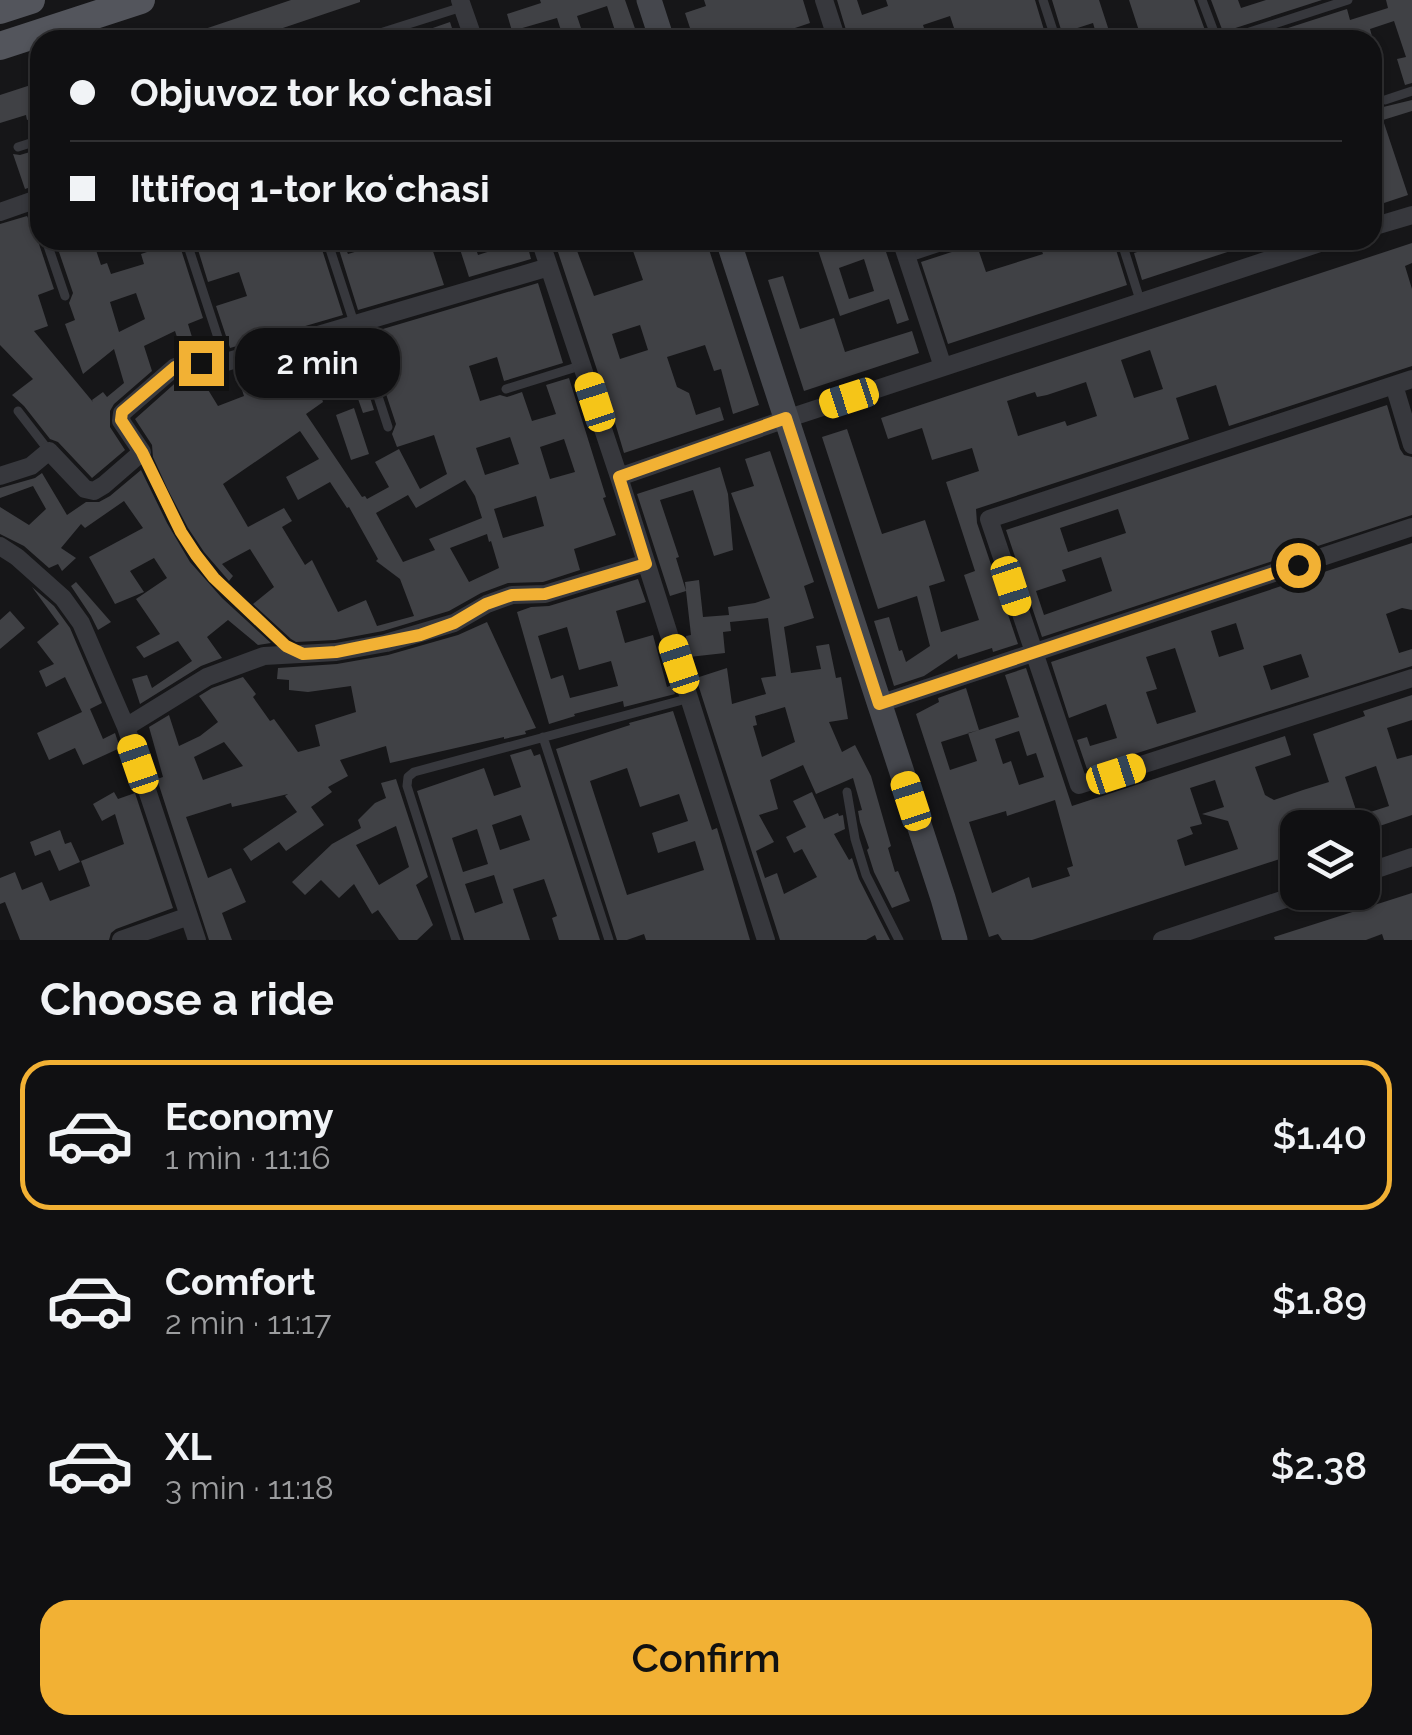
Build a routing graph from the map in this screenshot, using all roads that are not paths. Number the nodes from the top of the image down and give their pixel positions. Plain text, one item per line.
1 (31, 0) edge
2 (141, 0) edge
3 (649, 0) edge
4 (824, 0) edge
5 (1043, 0) edge
6 (1202, 0) edge
7 (1348, 0) edge
8 (461, 4) edge
9 (0, 10) edge
10 (49, 30) edge
11 (387, 30) edge
12 (470, 30) edge
13 (659, 30) edge
14 (834, 30) edge
15 (1053, 30) edge
16 (1213, 30) edge
17 (1256, 30) edge
18 (30, 36) edge
19 (0, 46) edge
20 (1412, 91) edge
21 (1385, 100) dead end
22 (30, 144) edge
23 (18, 148) dead end
24 (30, 202) edge
25 (0, 212) edge
26 (1412, 215) edge
27 (1382, 224) edge
28 (49, 250) edge
29 (189, 250) edge
30 (330, 250) edge
31 (544, 250) edge
32 (731, 250) edge
33 (904, 250) edge
34 (1124, 250) edge
35 (1273, 250) edge
36 (550, 267) junction
37 (64, 296) dead end
38 (1140, 300) junction
39 (355, 325) junction
40 (226, 362) junction
41 (583, 366) junction
42 (943, 367) junction
43 (1403, 382) edge
44 (506, 389) dead end
45 (18, 412) dead end
46 (786, 418) junction
47 (388, 427) dead end
48 (1412, 445) edge
49 (49, 450) junction
50 (142, 452) junction
51 (0, 476) edge
52 (619, 477) junction
53 (1412, 527) edge
54 (0, 546) edge
55 (646, 564) junction
56 (303, 654) junction
57 (1033, 654) junction
58 (1412, 678) edge
59 (690, 698) junction
60 (879, 704) junction
61 (126, 727) junction
62 (543, 737) junction
63 (847, 792) dead end
64 (1412, 858) edge
65 (1380, 868) edge
66 (1280, 901) edge
67 (189, 916) junction
68 (121, 940) edge
69 (197, 940) edge
70 (456, 940) edge
71 (609, 940) edge
72 (766, 940) edge
73 (899, 940) edge
74 (955, 940) edge
75 (1162, 940) edge

1 - 9 main road
2 - 10 main road
3 - 13 main road
4 - 14 street
5 - 15 lane
6 - 16 lane
7 - 17 lane
8 - 11 lane
8 - 12 street
18 - 19 main road
20 - 21 lane
22 - 23 lane
24 - 25 street
26 - 27 street
28 - 37 lane
29 - 40 lane
30 - 39 lane
31 - 36 street
32 - 46 main road
33 - 42 street
34 - 38 lane
35 - 38 street
36 - 39 street
36 - 41 street
38 - 42 street
39 - 40 street
39 - 47 lane
40 - 50 street
41 - 44 lane
41 - 52 street
42 - 46 street
43 - 48 street
43 - 57 street
45 - 49 lane
46 - 52 street
46 - 60 main road
49 - 50 street
49 - 51 street
50 - 56 lane
52 - 55 street
53 - 57 street
54 - 61 street
55 - 56 street
55 - 59 street
56 - 61 street
57 - 58 street
57 - 60 street
59 - 62 lane
59 - 72 street
60 - 74 main road
61 - 67 street
62 - 70 lane
62 - 71 lane
63 - 73 lane
64 - 65 street
66 - 75 street
67 - 68 street
67 - 69 street

